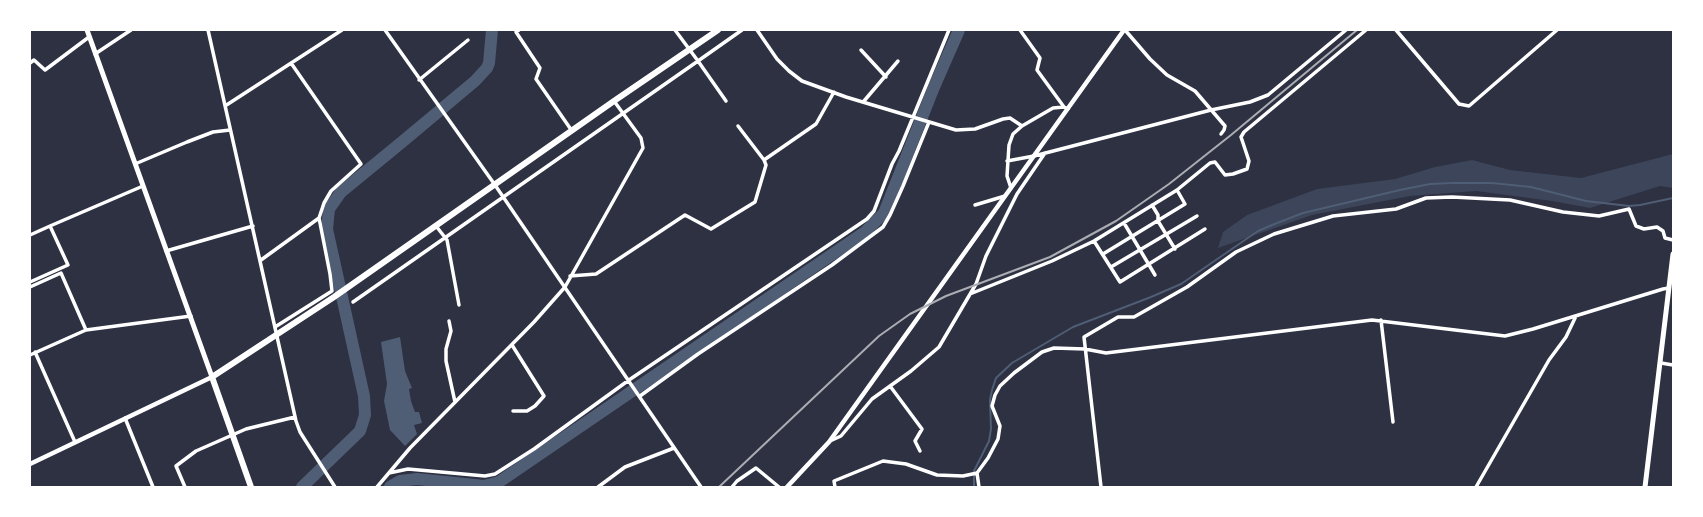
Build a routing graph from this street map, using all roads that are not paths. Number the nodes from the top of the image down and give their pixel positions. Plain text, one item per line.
1 (87, 30) edge
2 (131, 30) edge
3 (208, 30) edge
4 (342, 30) edge
5 (385, 30) edge
6 (519, 30) edge
7 (675, 30) edge
8 (718, 30) edge
9 (742, 30) edge
10 (757, 30) edge
11 (949, 30) edge
12 (1020, 30) edge
13 (1125, 30) edge
14 (1346, 30) edge
15 (1366, 30) edge
16 (1396, 30) edge
17 (1557, 30) edge
18 (89, 37) junction
19 (468, 40) dead end
20 (689, 50) junction
21 (861, 50) dead end
22 (95, 54) junction
23 (698, 61) junction
24 (898, 61) dead end
25 (30, 63) edge
26 (291, 63) junction
27 (886, 77) junction
28 (419, 80) junction
29 (834, 92) junction
30 (614, 101) junction
31 (726, 101) dead end
32 (864, 101) junction
33 (225, 106) junction
34 (1066, 108) junction
35 (1211, 110) junction
36 (622, 113) junction
37 (914, 117) junction
38 (928, 122) junction
39 (738, 126) dead end
40 (1022, 126) junction
41 (230, 130) junction
42 (572, 131) junction
43 (1221, 134) dead end
44 (1045, 153) junction
45 (1034, 156) junction
46 (764, 160) junction
47 (1008, 161) junction
48 (135, 164) junction
49 (495, 185) junction
50 (143, 186) junction
51 (1011, 188) junction
52 (1177, 190) junction
53 (1006, 196) junction
54 (503, 197) junction
55 (975, 205) dead end
56 (1152, 206) junction
57 (1197, 216) dead end
58 (319, 218) junction
59 (1158, 221) junction
60 (1124, 223) junction
61 (50, 226) junction
62 (253, 226) junction
63 (436, 226) junction
64 (1205, 229) dead end
65 (30, 235) edge
66 (1166, 235) junction
67 (1132, 236) junction
68 (445, 237) junction
69 (1673, 240) edge
70 (1094, 241) junction
71 (1175, 249) junction
72 (1140, 250) junction
73 (166, 251) junction
74 (1102, 254) junction
75 (1673, 254) edge
76 (261, 260) junction
77 (1149, 264) junction
78 (1111, 267) junction
79 (1156, 275) dead end
80 (570, 276) junction
81 (30, 282) edge
82 (565, 286) junction
83 (30, 287) edge
84 (1671, 288) edge
85 (970, 294) junction
86 (353, 302) dead end
87 (459, 305) dead end
88 (191, 316) junction
89 (1576, 316) junction
90 (1381, 320) junction
91 (449, 321) dead end
92 (275, 327) junction
93 (86, 330) junction
94 (277, 335) junction
95 (512, 344) junction
96 (1085, 349) junction
97 (35, 352) junction
98 (30, 355) edge
99 (1661, 363) junction
100 (1673, 365) edge
101 (212, 377) junction
102 (630, 381) junction
103 (890, 386) junction
104 (641, 397) junction
105 (455, 402) junction
106 (513, 412) dead end
107 (295, 417) junction
108 (125, 418) junction
109 (1393, 422) dead end
110 (233, 435) junction
111 (75, 442) junction
112 (829, 442) junction
113 (674, 448) junction
114 (920, 451) dead end
115 (30, 464) edge
116 (389, 473) junction
117 (977, 473) junction
118 (153, 487) edge
119 (185, 487) edge
120 (251, 487) edge
121 (335, 487) edge
122 (377, 487) edge
123 (598, 487) edge
124 (701, 487) edge
125 (732, 487) edge
126 (779, 487) edge
127 (787, 487) edge
128 (835, 487) edge
129 (979, 487) edge
130 (1101, 487) edge
131 (1476, 487) edge
132 (1645, 487) edge

1 - 18 main road
2 - 22 street
3 - 33 street
4 - 26 street
5 - 28 street
6 - 42 street
7 - 20 street
8 - 20 main road
9 - 23 street
10 - 29 street
11 - 37 street
12 - 34 street
13 - 34 street
13 - 35 street
14 - 35 street
15 - 52 street
16 - 17 street
18 - 22 main road
18 - 25 street
19 - 28 street
20 - 23 street
20 - 30 main road
21 - 27 street
22 - 48 main road
23 - 31 street
23 - 36 street
24 - 27 street
26 - 33 street
26 - 58 street
27 - 32 street
28 - 49 street
29 - 32 street
29 - 46 street
30 - 36 street
30 - 42 main road
32 - 37 street
33 - 41 street
34 - 40 street
34 - 45 street
35 - 43 street
35 - 44 street
36 - 54 street
36 - 80 street
37 - 38 street
37 - 102 street
38 - 40 street
38 - 104 street
39 - 46 street
40 - 47 street
41 - 48 street
41 - 62 street
42 - 49 main road
44 - 45 street
44 - 85 street
45 - 47 street
45 - 51 street
46 - 80 street
47 - 51 street
48 - 50 main road
49 - 54 street
49 - 63 main road
50 - 61 street
50 - 73 main road
51 - 53 street
52 - 56 street
52 - 59 street
53 - 55 street
53 - 112 street
54 - 68 street
54 - 82 street
56 - 59 street
56 - 60 street
57 - 66 street
58 - 76 street
58 - 92 street
59 - 66 street
59 - 67 street
60 - 67 street
60 - 70 street
61 - 65 street
61 - 81 street
62 - 73 street
62 - 76 street
63 - 68 street
63 - 94 main road
64 - 71 street
66 - 71 street
66 - 72 street
67 - 72 street
67 - 74 street
68 - 86 street
68 - 87 street
69 - 96 street
70 - 74 street
70 - 85 street
71 - 77 street
72 - 77 street
72 - 78 street
73 - 88 main road
74 - 78 street
75 - 84 main road
76 - 92 street
77 - 78 street
77 - 79 street
80 - 82 street
82 - 95 street
82 - 102 street
83 - 93 street
84 - 89 street
84 - 99 main road
85 - 103 street
88 - 93 street
88 - 101 main road
89 - 90 street
89 - 131 street
90 - 96 street
90 - 109 street
91 - 105 street
92 - 94 street
93 - 97 street
94 - 101 main road
94 - 107 street
95 - 105 street
95 - 106 street
96 - 117 street
96 - 130 street
97 - 98 street
97 - 111 street
99 - 100 street
99 - 132 main road
101 - 108 street
101 - 110 main road
102 - 104 street
102 - 116 street
103 - 112 street
103 - 114 street
104 - 113 street
105 - 116 street
107 - 110 street
107 - 121 street
108 - 111 street
108 - 118 street
110 - 119 street
110 - 120 main road
111 - 115 street
112 - 127 street
113 - 123 street
113 - 124 street
116 - 122 street
117 - 128 street
117 - 129 street
125 - 126 street

